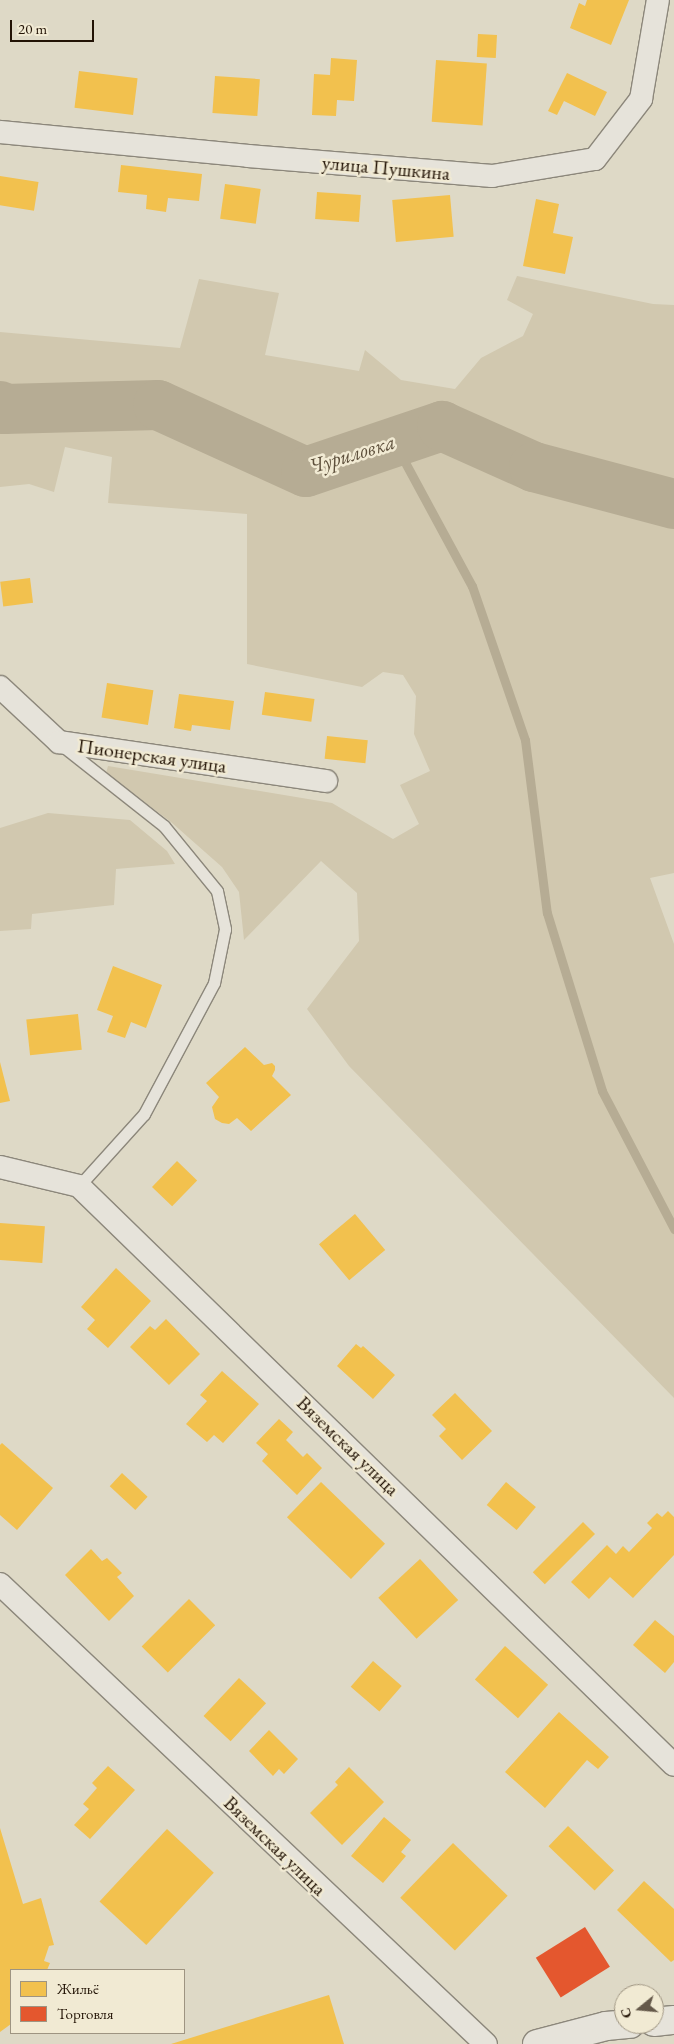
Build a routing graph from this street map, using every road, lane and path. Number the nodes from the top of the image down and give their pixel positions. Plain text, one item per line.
1 (658, 0) edge
2 (0, 132) edge
3 (0, 687) edge
4 (59, 742) junction
5 (326, 780) dead end
6 (0, 1167) edge
7 (79, 1186) junction
8 (0, 1584) edge
9 (674, 1764) edge
10 (614, 2025) edge
11 (486, 2044) edge
12 (537, 2044) edge

1 - 2 street, улица Пушкина
3 - 4 street, Пионерская улица
4 - 5 street, Пионерская улица
4 - 7 lane
6 - 7 street
7 - 9 street, Вяземская улица
8 - 11 street, Вяземская улица
10 - 12 street

